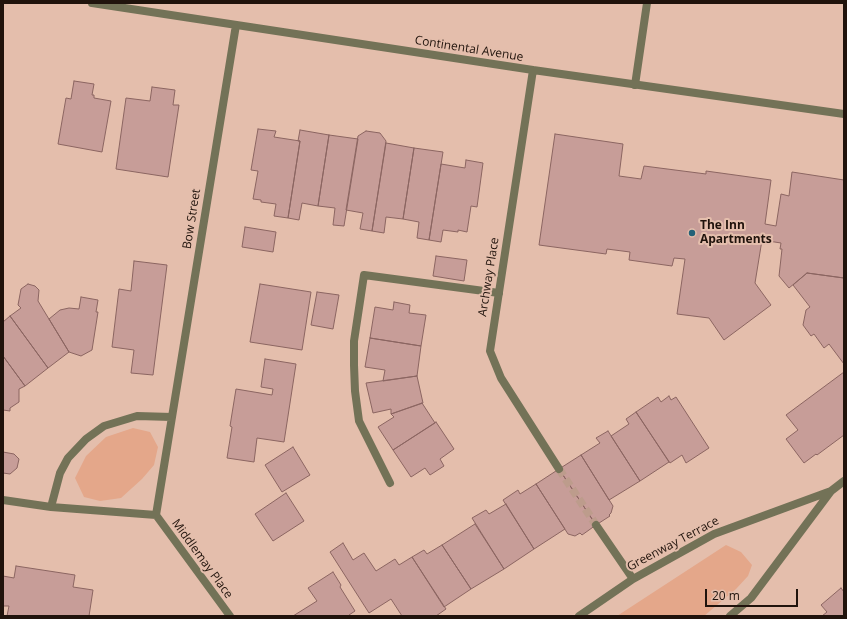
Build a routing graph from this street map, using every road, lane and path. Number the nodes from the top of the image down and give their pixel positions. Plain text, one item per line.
1 (92, 3) edge
2 (647, 3) edge
3 (236, 25) junction
4 (533, 70) junction
5 (635, 85) junction
6 (844, 114) edge
7 (499, 293) junction
8 (172, 417) junction
9 (559, 469) tunnel mouth
10 (844, 481) edge
11 (390, 483) dead end
12 (831, 491) junction
13 (3, 500) edge
14 (51, 507) junction
15 (156, 515) junction
16 (596, 525) tunnel mouth
17 (633, 579) junction
18 (230, 616) edge
19 (578, 616) edge
20 (730, 616) edge

1 - 3 street, Continental Avenue
2 - 5 street
3 - 4 street, Continental Avenue
3 - 8 street, Bow Street
4 - 5 street, Continental Avenue
4 - 7 street, Archway Place
5 - 6 street, Continental Avenue
7 - 9 street, Archway Place
7 - 11 street
8 - 14 street
8 - 15 street, Bow Street
10 - 12 street, Greenway Terrace
12 - 17 street, Greenway Terrace
12 - 20 street, Greenway Terrace
13 - 14 street
14 - 15 street
15 - 18 street, Middlemay Place
16 - 17 street
17 - 19 street, Greenway Terrace

